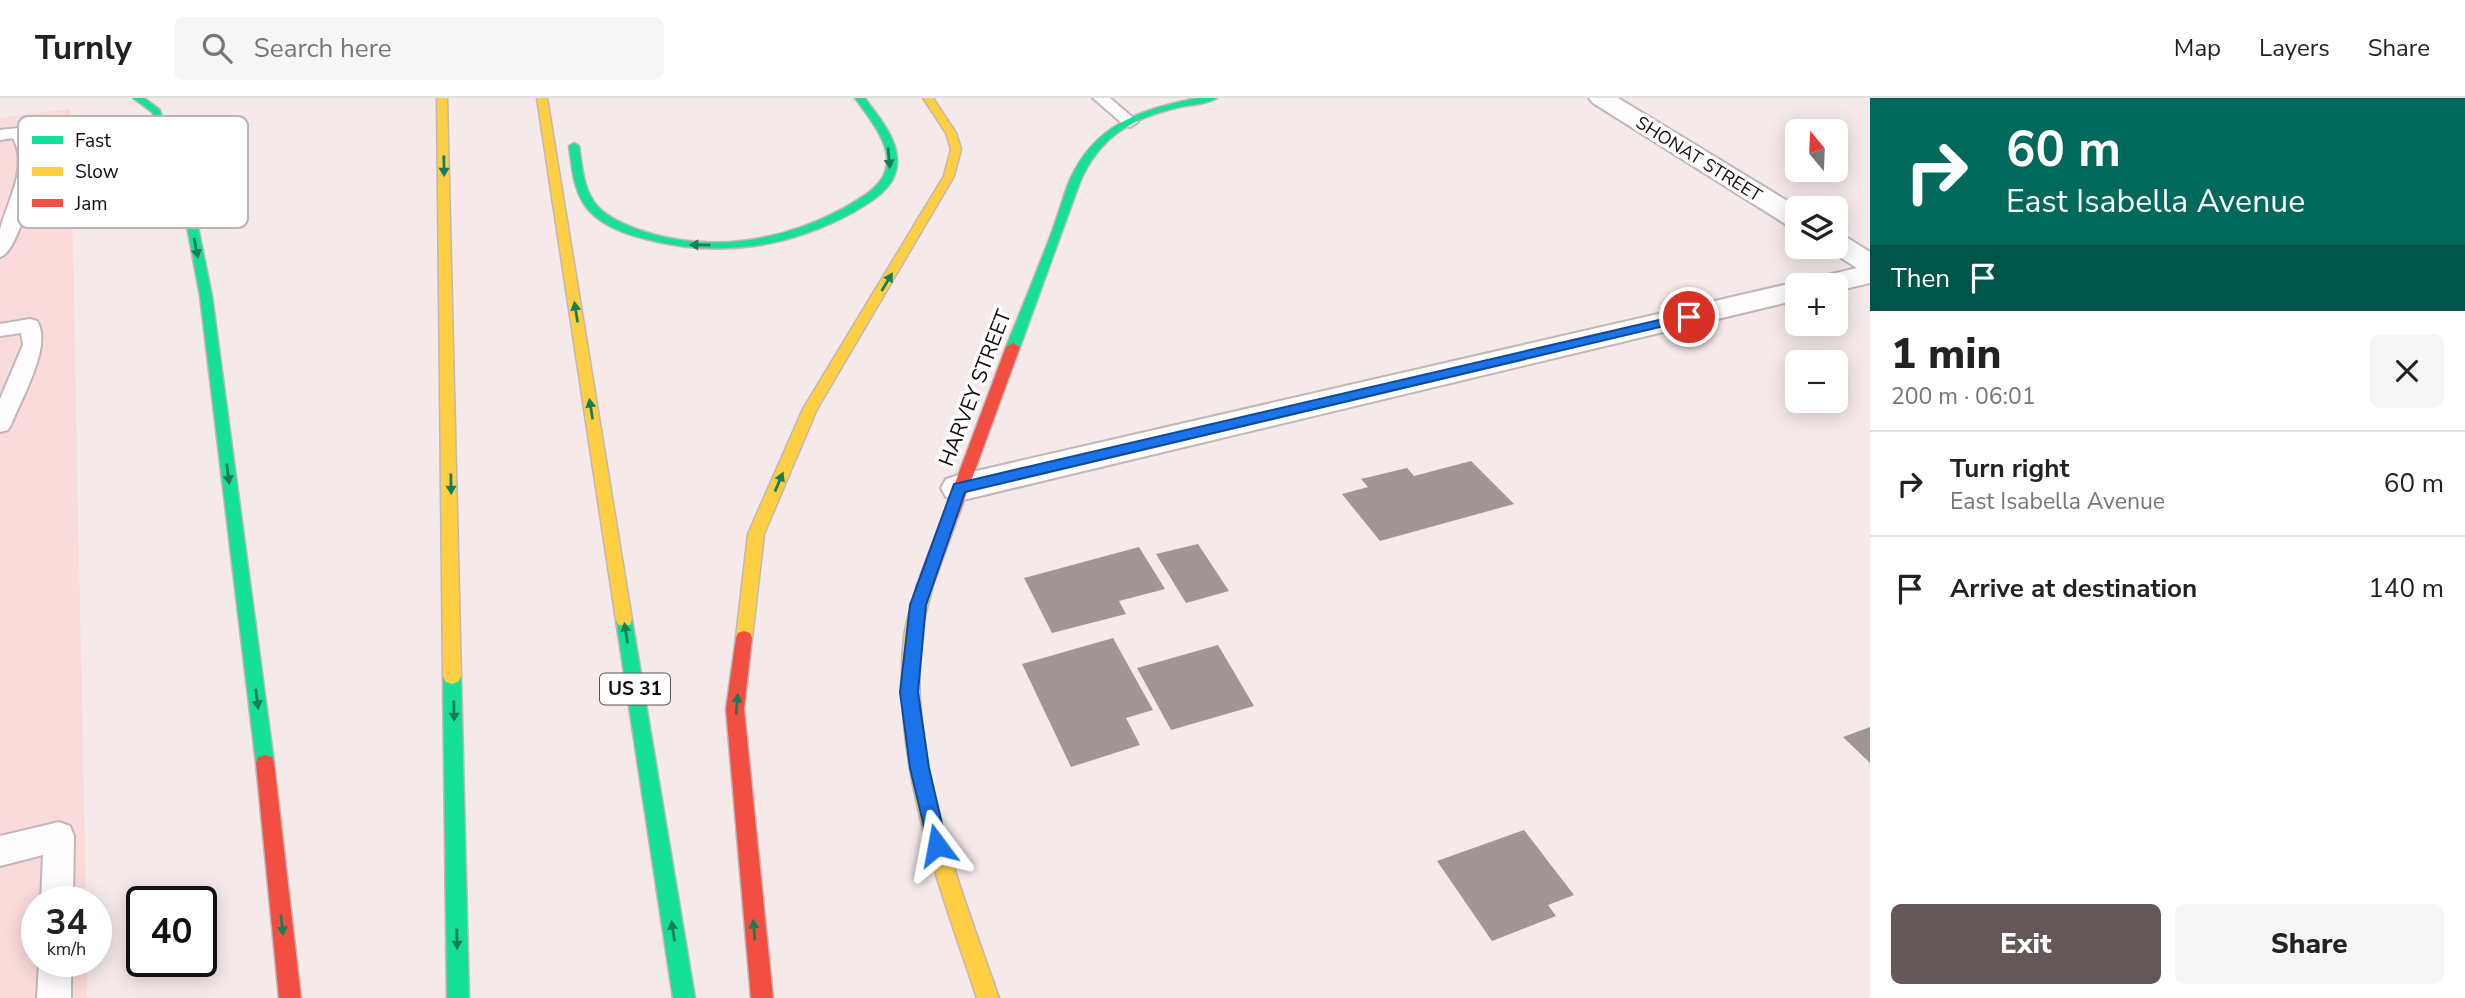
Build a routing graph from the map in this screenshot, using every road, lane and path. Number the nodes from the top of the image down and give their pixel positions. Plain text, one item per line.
1 (138, 98) edge
2 (442, 98) edge
3 (542, 98) edge
4 (860, 98) edge
5 (928, 98) edge
6 (1101, 98) edge
7 (1212, 98) edge
8 (1601, 98) edge
9 (158, 116) edge
10 (1130, 122) junction
11 (570, 128) dead end
12 (18, 133) edge
13 (0, 135) edge
14 (18, 197) edge
15 (1785, 212) edge
16 (192, 228) edge
17 (1848, 250) edge
18 (0, 252) edge
19 (1870, 264) edge
20 (1870, 274) edge
21 (1848, 279) edge
22 (1785, 294) edge
23 (0, 330) edge
24 (0, 425) edge
25 (959, 488) junction
26 (0, 852) edge
27 (57, 886) edge
28 (55, 977) edge
29 (54, 998) edge
30 (290, 998) edge
31 (458, 998) edge
32 (684, 998) edge
33 (761, 998) edge
34 (988, 998) edge

1 -> 9 main road
2 -> 31 main road
32 -> 3 main road, US 31
4 -> 11 main road
33 -> 5 main road
6 - 10 lane
7 - 10 main road, HARVEY STREET
8 - 15 street, SHONAT STREET
10 - 25 main road, HARVEY STREET
12 - 13 lane
14 - 18 lane
16 -> 30 main road
17 - 19 street
20 - 21 street
22 - 25 street
23 - 24 lane
25 - 34 main road, HARVEY STREET
26 - 27 lane
28 - 29 lane

